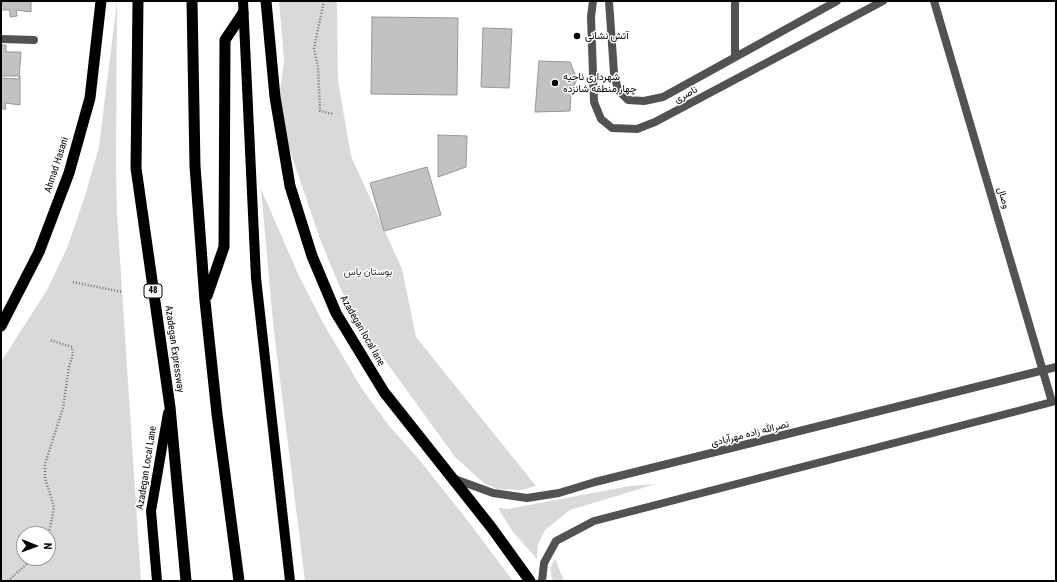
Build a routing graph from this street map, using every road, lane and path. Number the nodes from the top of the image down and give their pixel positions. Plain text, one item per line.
1 (101, 1) edge
2 (138, 1) edge
3 (192, 1) edge
4 (243, 1) edge
5 (266, 1) edge
6 (324, 1) edge
7 (593, 1) edge
8 (609, 1) edge
9 (735, 1) edge
10 (838, 1) edge
11 (883, 1) edge
12 (934, 1) edge
13 (243, 13) junction
14 (1, 39) edge
15 (34, 40) dead end
16 (735, 56) junction
17 (333, 114) dead end
18 (73, 282) dead end
19 (122, 292) dead end
20 (205, 301) junction
21 (1, 326) edge
22 (50, 340) dead end
23 (1056, 367) edge
24 (1043, 370) junction
25 (1054, 401) edge
26 (170, 407) junction
27 (450, 477) junction
28 (50, 526) edge
29 (24, 566) edge
30 (8, 581) edge
31 (157, 581) edge
32 (186, 581) edge
33 (239, 581) edge
34 (290, 581) edge
35 (530, 581) edge
36 (542, 581) edge

1 - 21 highway, Ahmad Hasani
2 - 26 highway, Azadegan Expressway / 48
3 - 20 highway
4 - 13 main road
5 - 27 highway, Azadegan local lane
6 - 17 path
7 - 11 street, ناصری
8 - 16 street, ناصری
9 - 16 street
10 - 16 street, ناصری
12 - 24 street, وصال
13 - 20 highway
13 - 34 main road
14 - 15 street
18 - 19 path
20 - 33 highway
22 - 28 path
23 - 24 street, نصرالله زاده مهرآبادی
24 - 25 street, وصال
24 - 27 street, نصرالله زاده مهرآبادی
25 - 36 street
26 - 31 main road, Azadegan Local Lane
26 - 32 highway, Azadegan Expressway / 48
27 - 35 highway, Azadegan local lane
29 - 30 path

